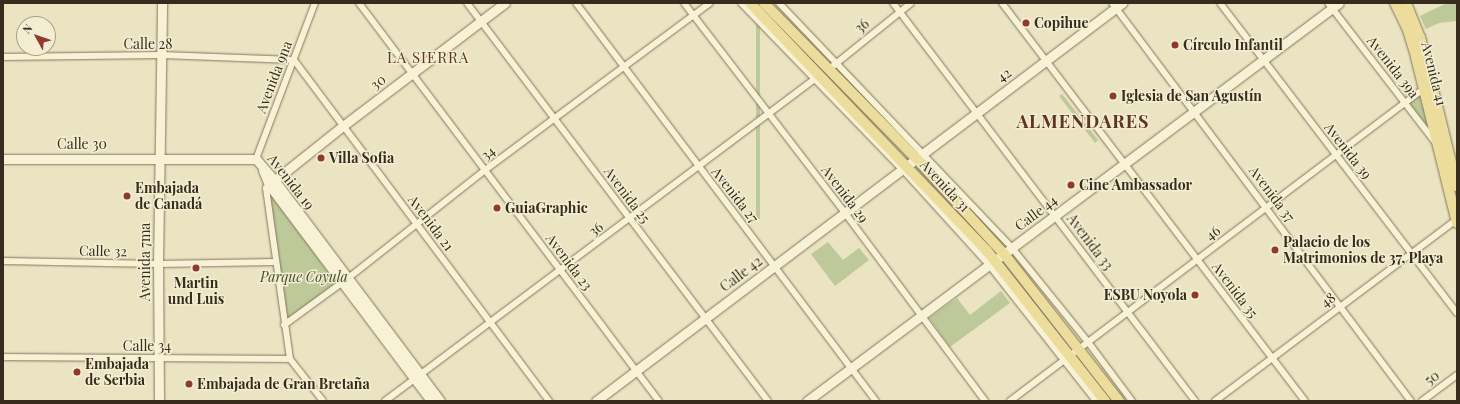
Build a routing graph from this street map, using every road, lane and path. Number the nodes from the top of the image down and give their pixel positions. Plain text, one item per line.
1 (162, 3) edge
2 (315, 3) edge
3 (359, 3) edge
4 (467, 3) edge
5 (505, 3) edge
6 (576, 3) edge
7 (684, 3) edge
8 (710, 3) edge
9 (741, 3) edge
10 (750, 3) edge
11 (764, 3) edge
12 (779, 3) edge
13 (893, 3) edge
14 (911, 3) edge
15 (1002, 3) edge
16 (1220, 3) edge
17 (1395, 3) edge
18 (1406, 3) edge
19 (1334, 4) edge
20 (1116, 5) edge
21 (900, 12) junction
22 (693, 15) junction
23 (480, 22) junction
24 (162, 55) junction
25 (3, 57) edge
26 (294, 60) junction
27 (1262, 60) junction
28 (1046, 61) junction
29 (832, 66) junction
30 (624, 67) junction
31 (412, 73) junction
32 (817, 78) junction
33 (1427, 87) junction
34 (1406, 102) junction
35 (1193, 112) junction
36 (977, 113) junction
37 (769, 114) junction
38 (555, 118) junction
39 (344, 125) junction
40 (1438, 146) junction
41 (1336, 154) junction
42 (920, 156) junction
43 (160, 158) junction
44 (3, 159) edge
45 (256, 160) junction
46 (1125, 163) junction
47 (698, 167) junction
48 (905, 168) junction
49 (485, 170) junction
50 (272, 183) junction
51 (1457, 186) edge
52 (1267, 207) junction
53 (845, 213) junction
54 (1055, 216) junction
55 (629, 218) junction
56 (1457, 221) edge
57 (416, 224) junction
58 (1012, 248) junction
59 (1004, 254) junction
60 (1412, 254) junction
61 (1197, 260) junction
62 (3, 261) edge
63 (275, 262) junction
64 (992, 263) junction
65 (158, 264) junction
66 (775, 266) junction
67 (560, 270) junction
68 (344, 280) junction
69 (1341, 306) junction
70 (1128, 312) junction
71 (1457, 313) edge
72 (921, 316) junction
73 (706, 318) junction
74 (490, 323) junction
75 (284, 325) junction
76 (1088, 342) junction
77 (1071, 355) junction
78 (3, 357) edge
79 (160, 358) junction
80 (1271, 358) junction
81 (290, 360) junction
82 (851, 368) junction
83 (636, 371) junction
84 (1457, 375) edge
85 (417, 377) junction
86 (159, 401) edge
87 (323, 401) edge
88 (386, 401) edge
89 (431, 401) edge
90 (440, 401) edge
91 (549, 401) edge
92 (596, 401) edge
93 (659, 401) edge
94 (768, 401) edge
95 (807, 401) edge
96 (876, 401) edge
97 (985, 401) edge
98 (1010, 401) edge
99 (1096, 401) edge
100 (1106, 401) edge
101 (1119, 401) edge
102 (1132, 401) edge
103 (1194, 401) edge
104 (1215, 401) edge
105 (1305, 401) edge
106 (1412, 401) edge
107 (1422, 401) edge

1 - 24 main road, Avenida 7ma
2 - 26 street, Avenida 9na
3 - 31 street, Avenida 23
4 - 23 street, Avenida 25
5 - 23 main road, 30
6 - 30 street, Avenida 27
7 - 22 street, Avenida 29
8 - 22 street, 34
9 - 32 street, Avenida 31
10 - 32 main road, Avenida 31
11 - 29 main road, Avenida 31
12 - 29 street, Avenida 31
13 - 21 street, Avenida 33
14 - 21 street, 36
15 - 28 street, Avenida 35
16 - 27 street, Avenida 39
17 - 33 main road, Avenida 41
18 - 33 main road, Avenida 41
19 - 27 main road, Calle 44
19 - 34 street, Avenida 39a
20 - 28 main road, 42
20 - 35 street, Avenida 37
21 - 29 street, 36
21 - 36 street, Avenida 33
22 - 30 street, 34
22 - 37 street, Avenida 29
23 - 31 main road, 30
23 - 38 street, Avenida 25
24 - 25 street, Calle 28
24 - 26 street, Calle 28
24 - 43 main road, Avenida 7ma
26 - 39 street, Avenida 21
26 - 45 street, Avenida 9na
27 - 35 main road, Calle 44
27 - 41 street, Avenida 39
28 - 36 main road, 42
28 - 46 street, Avenida 35
29 - 42 main road, Avenida 31
30 - 38 street, 34
30 - 47 street, Avenida 27
31 - 39 main road, 30
31 - 49 street, Avenida 23
32 - 37 street, 36
32 - 48 main road, Avenida 31
33 - 34 street, 46
33 - 40 main road, Avenida 41
33 - 51 main road, Avenida 41
34 - 40 street, Avenida 39a
34 - 41 street, 46
35 - 46 main road, Calle 44
35 - 52 street, Avenida 37
36 - 42 main road, 42
36 - 54 street, Avenida 33
37 - 47 street, 36
37 - 53 street, Avenida 29
38 - 49 street, 34
38 - 55 street, Avenida 25
39 - 50 main road, 30
39 - 57 street, Avenida 21
40 - 56 main road, Avenida 41
41 - 52 street, 46
41 - 60 street, Avenida 39
42 - 48 main road, 42
42 - 58 street, Avenida 31
42 - 59 main road, Avenida 31
43 - 44 main road, Calle 30
43 - 45 main road
43 - 65 main road, Avenida 7ma
45 - 50 main road, Avenida 19
46 - 54 main road, Calle 44
46 - 61 street, Avenida 35
47 - 55 street, 36
47 - 66 street, Avenida 27
48 - 53 main road, Calle 42
48 - 64 main road, Avenida 31
49 - 57 street, 34
49 - 67 street, Avenida 23
50 - 63 street
50 - 68 main road, Avenida 19
52 - 61 street, 46
52 - 69 street, Avenida 37
53 - 66 main road, Calle 42
53 - 72 street, Avenida 29
54 - 58 main road, Calle 44
54 - 70 street, Avenida 33
55 - 67 street, 36
55 - 73 street, Avenida 25
56 - 60 street, 48
57 - 68 street, 34
57 - 74 street, Avenida 21
58 - 59 main road, Calle 44
58 - 76 street, Avenida 31
59 - 64 main road, Calle 44
59 - 77 main road, Avenida 31
60 - 69 street, 48
60 - 71 street, Avenida 39
61 - 70 street, 46
61 - 80 street, Avenida 35
62 - 65 street, Calle 32
63 - 65 street, Calle 32
63 - 75 street
64 - 72 main road, Calle 44
64 - 77 main road, Avenida 31
65 - 79 main road, Avenida 7ma
66 - 73 main road, Calle 42
66 - 82 street, Avenida 27
67 - 74 street, 36
67 - 83 street, Avenida 23
68 - 75 street, 34
68 - 85 main road, Avenida 19
69 - 80 street, 48
69 - 106 street, Avenida 37
70 - 76 street, 46
70 - 103 street, Avenida 33
72 - 82 main road, Calle 44
72 - 97 street, Avenida 29
73 - 83 main road, Calle 42
73 - 94 street, Avenida 25
74 - 85 street, 36
74 - 91 street, Avenida 21
75 - 81 street
76 - 77 street, 46
76 - 102 street, Avenida 31
77 - 98 street, 46
77 - 99 street, Avenida 31
77 - 100 main road, Avenida 31
77 - 101 main road, Avenida 31
78 - 79 street, Calle 34
79 - 81 street, Calle 34
79 - 86 main road, Avenida 7ma
80 - 104 street, 48
80 - 105 street, Avenida 35
81 - 87 street
82 - 95 main road, Calle 44
82 - 96 street, Avenida 27
83 - 92 main road, Calle 42
83 - 93 street, Avenida 23
84 - 107 street, 50
85 - 88 street, 36
85 - 89 main road, Avenida 19
85 - 90 main road, Avenida 19

